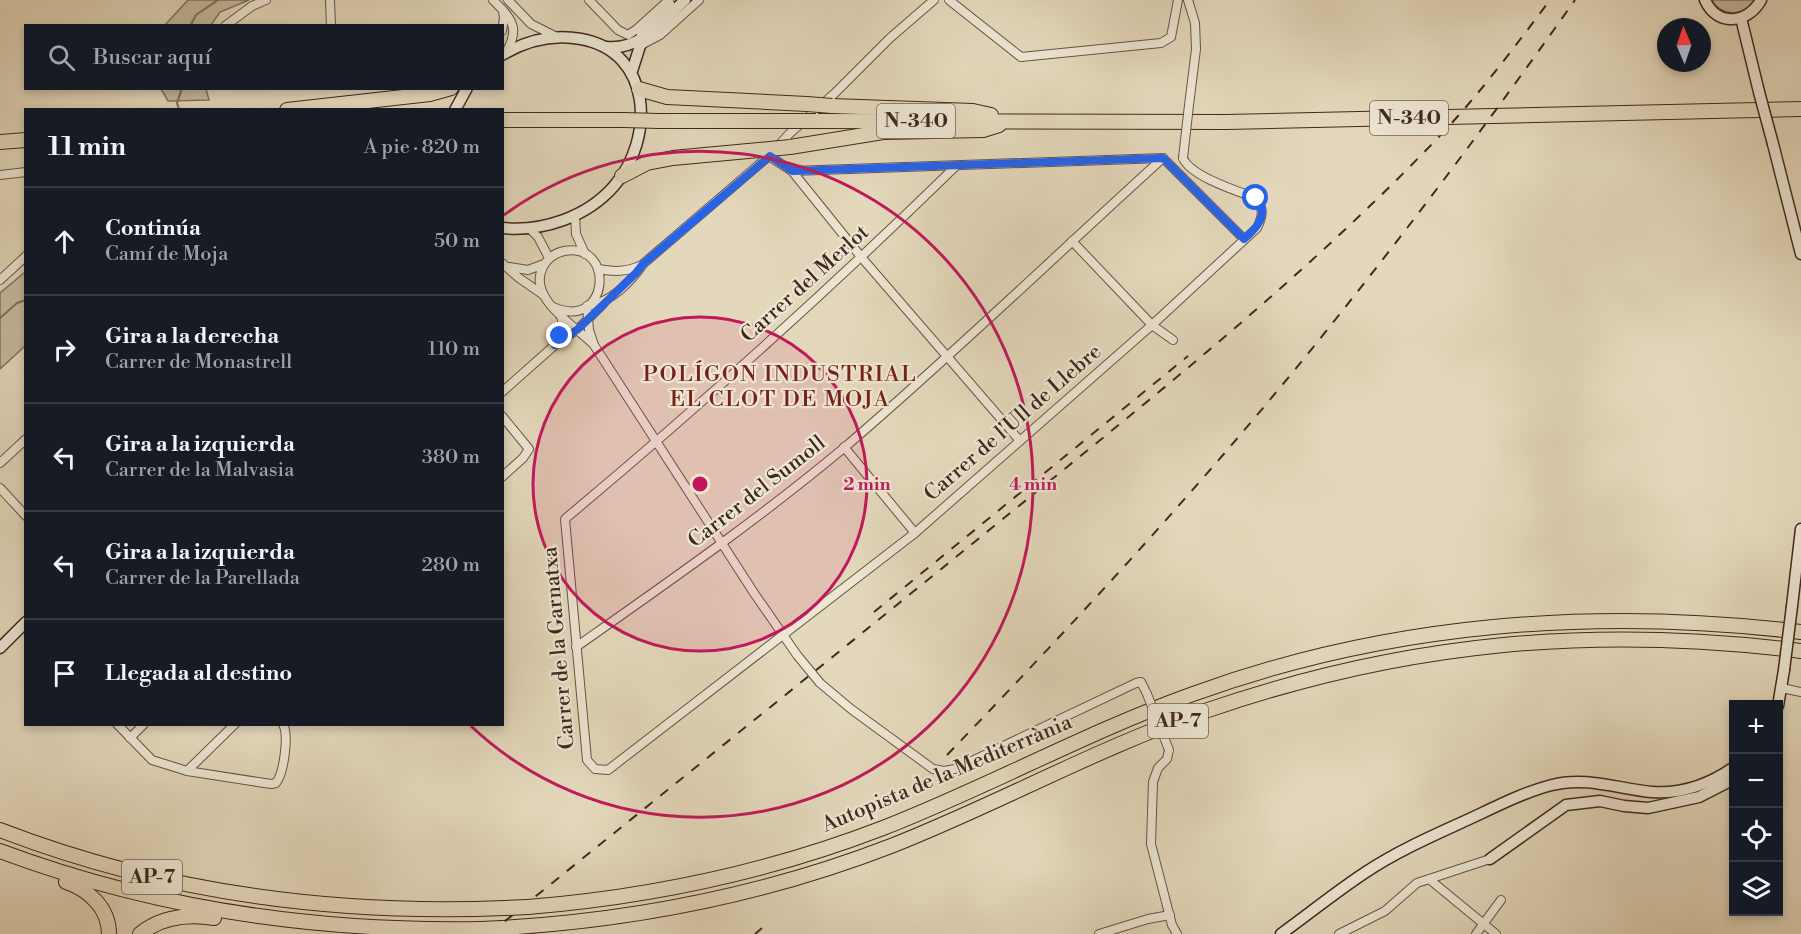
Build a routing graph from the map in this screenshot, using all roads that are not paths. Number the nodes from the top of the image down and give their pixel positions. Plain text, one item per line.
1 (266, 0) edge
2 (330, 0) edge
3 (493, 0) edge
4 (508, 0) edge
5 (589, 0) edge
6 (671, 0) edge
7 (685, 0) edge
8 (699, 0) edge
9 (934, 0) edge
10 (949, 0) edge
11 (1178, 0) edge
12 (1188, 0) edge
13 (1705, 0) edge
14 (1761, 0) edge
15 (502, 10) junction
16 (1741, 18) junction
17 (228, 24) edge
18 (331, 24) edge
19 (503, 24) edge
20 (556, 37) junction
21 (627, 40) junction
22 (643, 41) junction
23 (605, 46) junction
24 (504, 54) edge
25 (632, 71) junction
26 (639, 89) junction
27 (444, 90) edge
28 (466, 90) edge
29 (305, 108) edge
30 (456, 108) edge
31 (1801, 109) edge
32 (504, 120) edge
33 (1016, 120) junction
34 (24, 140) edge
35 (0, 142) edge
36 (764, 153) junction
37 (1163, 158) junction
38 (956, 165) junction
39 (792, 171) junction
40 (24, 172) edge
41 (0, 175) edge
42 (622, 176) junction
43 (575, 215) junction
44 (504, 228) edge
45 (530, 229) junction
46 (1244, 239) junction
47 (1072, 241) junction
48 (1801, 254) edge
49 (585, 255) junction
50 (24, 258) edge
51 (862, 258) junction
52 (547, 261) junction
53 (643, 264) junction
54 (24, 265) edge
55 (504, 265) edge
56 (598, 268) junction
57 (2, 278) edge
58 (542, 294) junction
59 (606, 301) junction
60 (588, 306) junction
61 (556, 309) junction
62 (587, 320) junction
63 (1152, 325) junction
64 (578, 329) junction
65 (1173, 339) dead end
66 (555, 345) junction
67 (594, 345) junction
68 (946, 357) junction
69 (504, 390) edge
70 (504, 418) edge
71 (24, 441) edge
72 (1020, 441) junction
73 (657, 442) junction
74 (844, 447) junction
75 (0, 463) edge
76 (504, 475) edge
77 (0, 488) edge
78 (24, 514) edge
79 (565, 519) joint
80 (1801, 529) edge
81 (915, 533) junction
82 (723, 543) junction
83 (24, 624) edge
84 (1801, 632) edge
85 (782, 636) junction
86 (576, 647) junction
87 (0, 648) edge
88 (1801, 651) edge
89 (1782, 688) junction
90 (1801, 692) edge
91 (1780, 700) edge
92 (119, 726) edge
93 (142, 726) edge
94 (233, 726) edge
95 (284, 726) edge
96 (130, 738) junction
97 (595, 769) joint
98 (1729, 770) edge
99 (187, 771) junction
100 (1729, 782) edge
101 (0, 830) edge
102 (0, 853) edge
103 (1490, 859) joint
104 (1430, 879) junction
105 (1501, 900) dead end
106 (1170, 915) junction
107 (1484, 925) junction
108 (502, 931) edge
109 (1343, 933) edge
110 (109, 934) edge
111 (140, 934) edge
112 (344, 934) edge
113 (1099, 934) edge
114 (1177, 934) edge
115 (1281, 934) edge
116 (1476, 934) edge
117 (1496, 934) edge

1 - 17 street
2 - 18 street
3 - 15 street
4 - 20 street
5 - 21 street
6 - 21 street
7 - 22 street
8 - 22 street
9 - 36 street
10 - 11 street
12 - 46 street, Carrer de l'Ull de Llebre, bridge
13 - 16 street
14 - 16 street
15 - 19 street
15 - 24 street
16 - 48 street, bridge
20 - 23 street
20 - 24 street
21 - 22 street
21 - 23 street
22 - 25 street
23 - 25 street
25 - 26 street
26 - 33 highway, bridge
26 - 42 street
27 - 29 highway
28 - 30 street
31 - 33 highway, N-340
32 - 33 highway, N-340, bridge
33 - 36 highway, bridge
34 - 35 highway
36 - 39 street
36 - 42 highway
36 - 53 street
37 - 38 street
37 - 46 street
37 - 47 street, Carrer del Sumoll
38 - 39 street
38 - 51 street, Carrer del Merlot
39 - 51 street
40 - 41 street
42 - 43 street
43 - 45 street
43 - 49 street
44 - 45 street
45 - 52 street
46 - 63 street, Carrer de l'Ull de Llebre
47 - 63 street
47 - 68 street, Carrer del Sumoll
49 - 52 street
49 - 56 street
50 - 57 street
51 - 68 street
51 - 73 street, Carrer del Merlot
52 - 55 street
52 - 58 street
53 - 56 street
53 - 59 street
54 - 57 street
55 - 58 street
56 - 60 street
58 - 61 street
59 - 60 street
59 - 62 street
60 - 61 street
60 - 62 street
61 - 64 street
61 - 66 street
62 - 64 street
62 - 67 street
63 - 65 street
63 - 72 street, Carrer de l'Ull de Llebre
64 - 66 street
64 - 67 street
66 - 69 street
67 - 73 street
68 - 72 street
68 - 74 street, Carrer del Sumoll
70 - 76 street
71 - 75 street
72 - 81 street, Carrer de l'Ull de Llebre
73 - 79 street, Carrer del Merlot
73 - 82 street
74 - 81 street
74 - 82 street, Carrer del Sumoll
77 - 78 street
79 - 86 street, Carrer de la Garnatxa
80 - 89 street, bridge
81 - 85 street, Carrer de l'Ull de Llebre
82 - 85 street
82 - 86 street, Carrer del Sumoll
83 - 87 street
84 - 101 highway, Autopista de la Mediterrània / AP-7, bridge
85 - 97 street, Carrer de l'Ull de Llebre
85 - 106 street, bridge
86 - 97 street, Carrer de la Garnatxa
88 - 108 highway, Autopista de la Mediterrània / AP-7
89 - 90 street
89 - 91 street
92 - 96 street
93 - 96 street
94 - 99 street
95 - 99 street
96 - 99 street
98 - 115 street
100 - 103 street
102 - 108 highway, Autopista de la Mediterrània / AP-7, bridge
102 - 110 highway
103 - 104 street
104 - 107 street
104 - 109 street
105 - 107 street
106 - 113 street
106 - 114 street
107 - 116 street
107 - 117 street
111 - 112 highway

